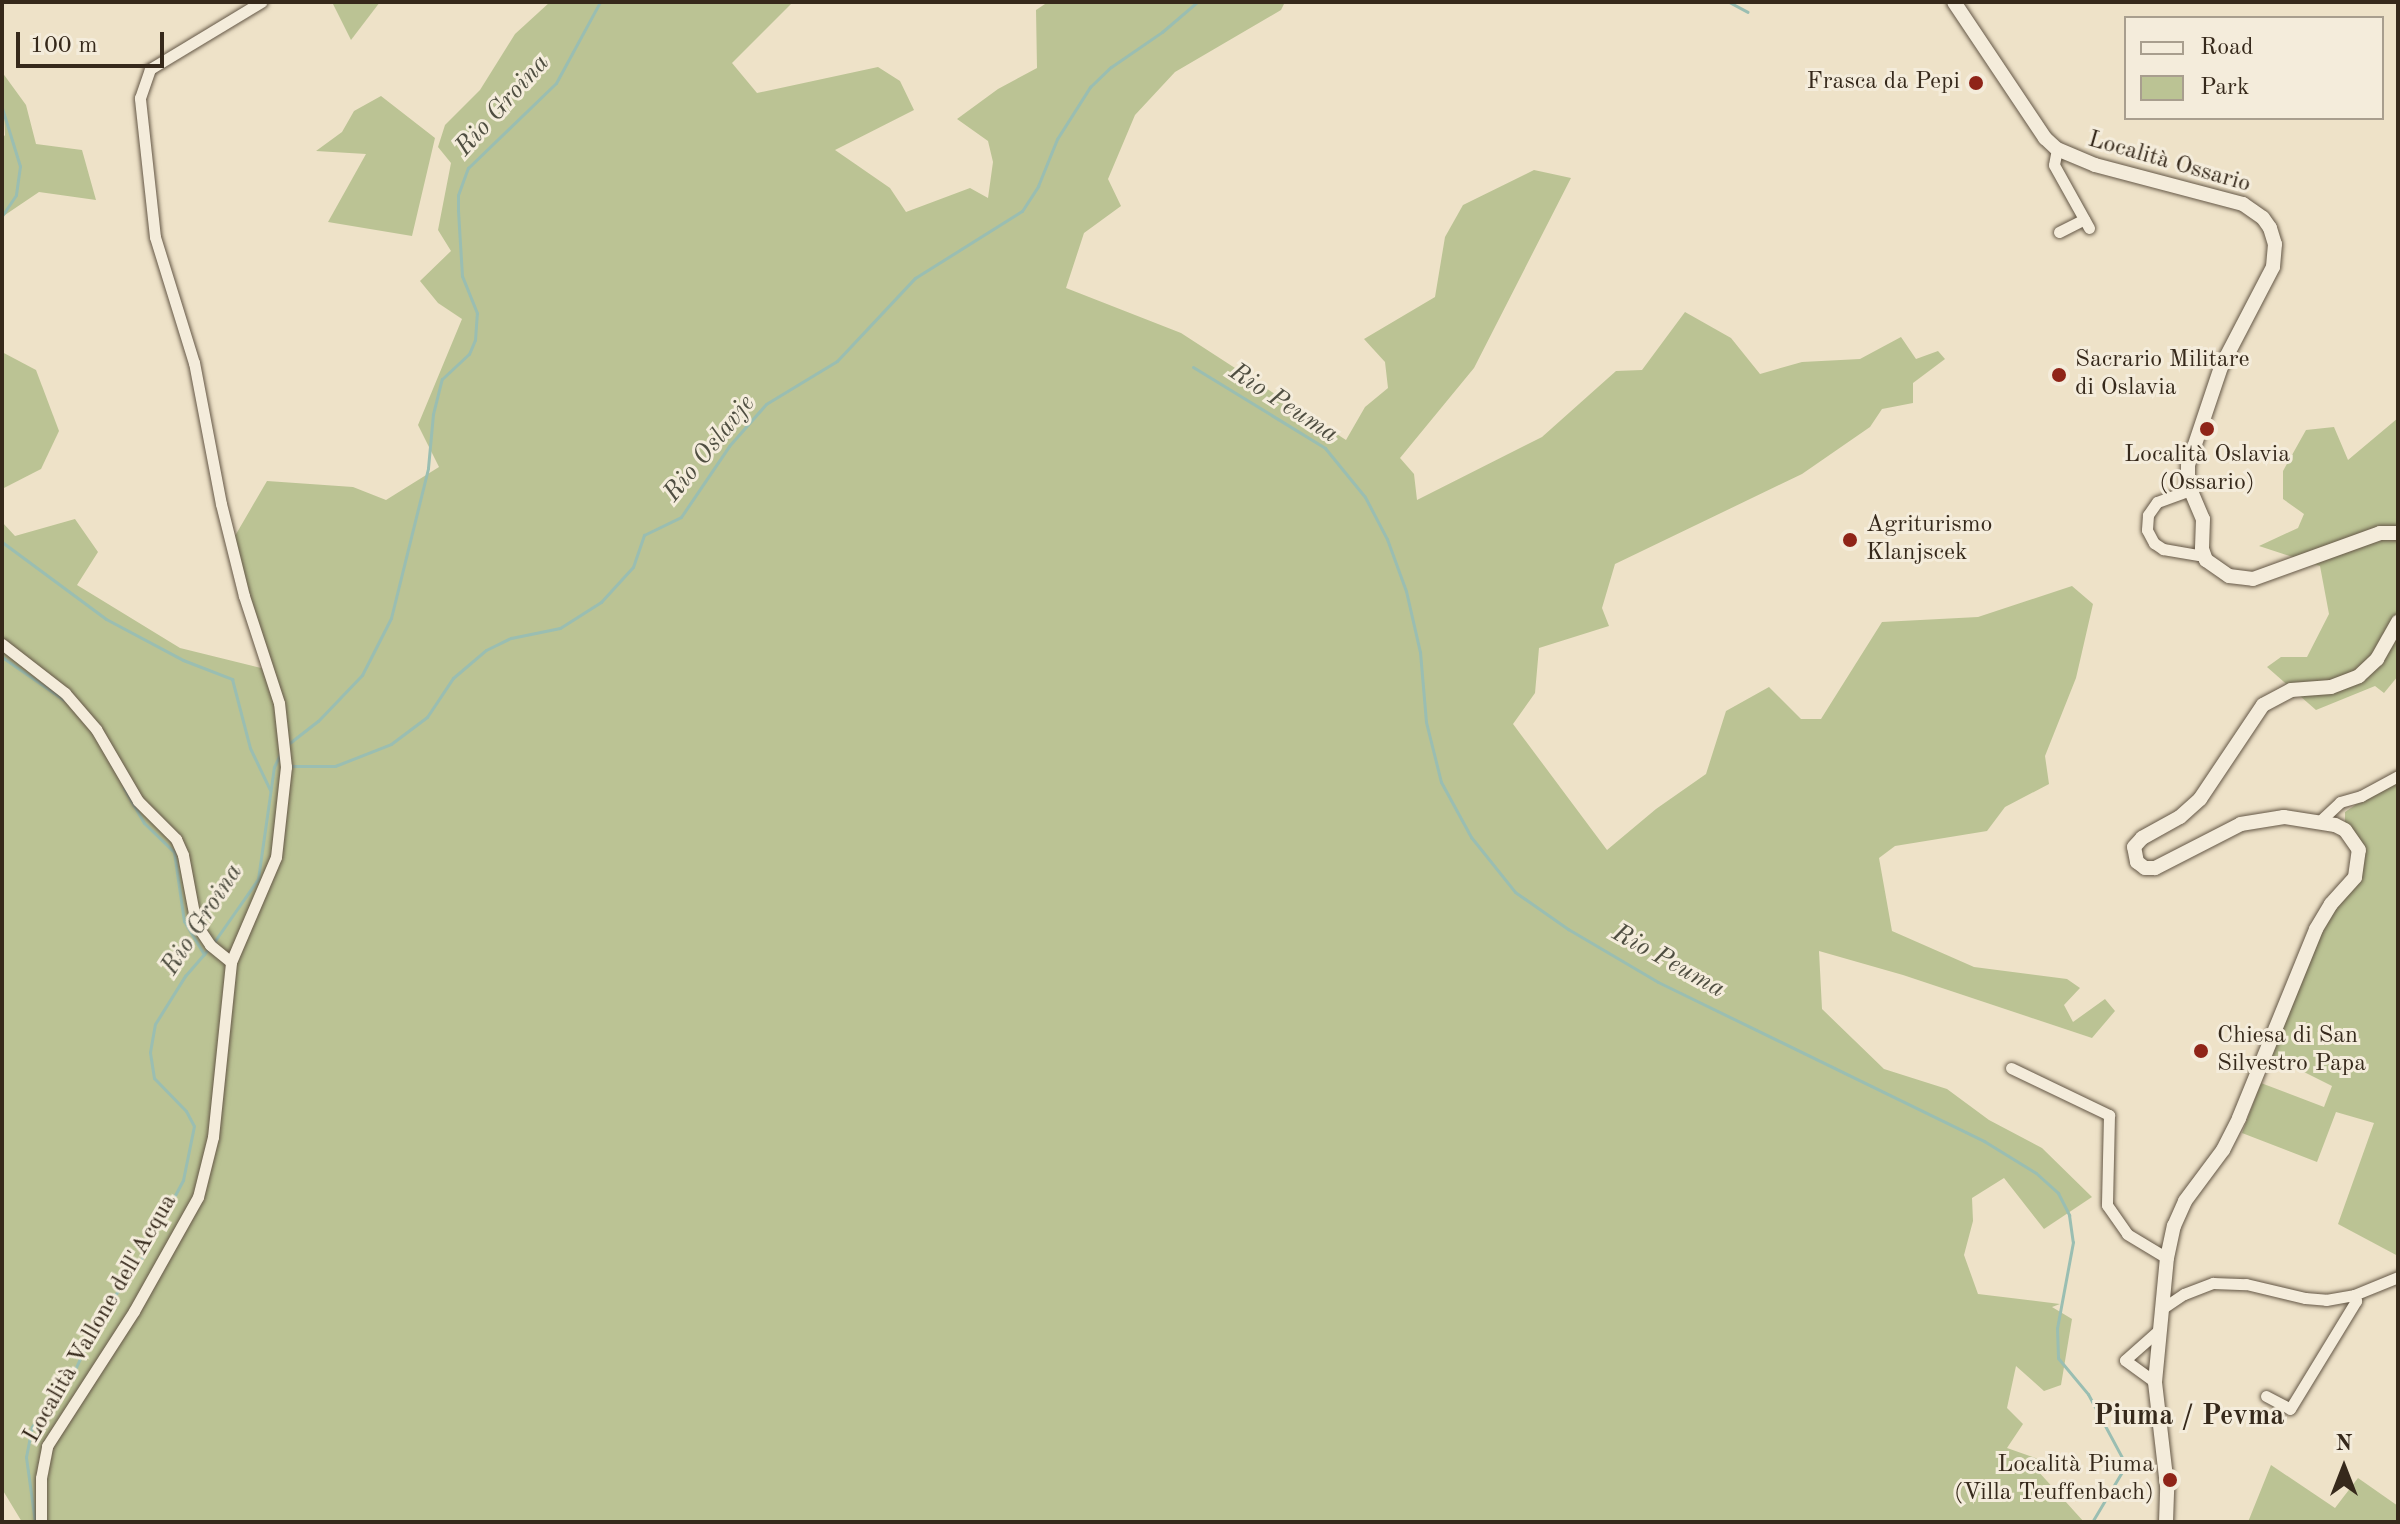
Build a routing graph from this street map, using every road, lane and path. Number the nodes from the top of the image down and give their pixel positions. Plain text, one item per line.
1 (261, 2) edge
2 (1954, 2) edge
3 (2057, 149) junction
4 (2059, 232) dead end
5 (2190, 490) junction
6 (2398, 533) edge
7 (2204, 556) junction
8 (2398, 622) edge
9 (2, 644) edge
10 (2398, 776) edge
11 (2321, 820) junction
12 (231, 962) junction
13 (2011, 1068) dead end
14 (2167, 1258) junction
15 (2398, 1277) edge
16 (2354, 1295) junction
17 (2163, 1308) junction
18 (2160, 1329) junction
19 (2155, 1382) junction
20 (2266, 1396) dead end
21 (41, 1522) edge
22 (2166, 1522) edge

1 - 12 street, Località Vallone dell'Acqua
2 - 3 street, Località Ossario
3 - 4 street, Località Ossario
3 - 5 street, Località Ossario
5 - 7 street, Località Ossario
5 - 7 street
6 - 7 street
8 - 11 street
9 - 12 street
10 - 11 street
11 - 14 street
12 - 21 street, Località Vallone dell'Acqua
13 - 14 street
14 - 17 street
15 - 16 street
16 - 17 street
16 - 20 street
17 - 18 street
18 - 19 street
18 - 19 street
19 - 22 street

